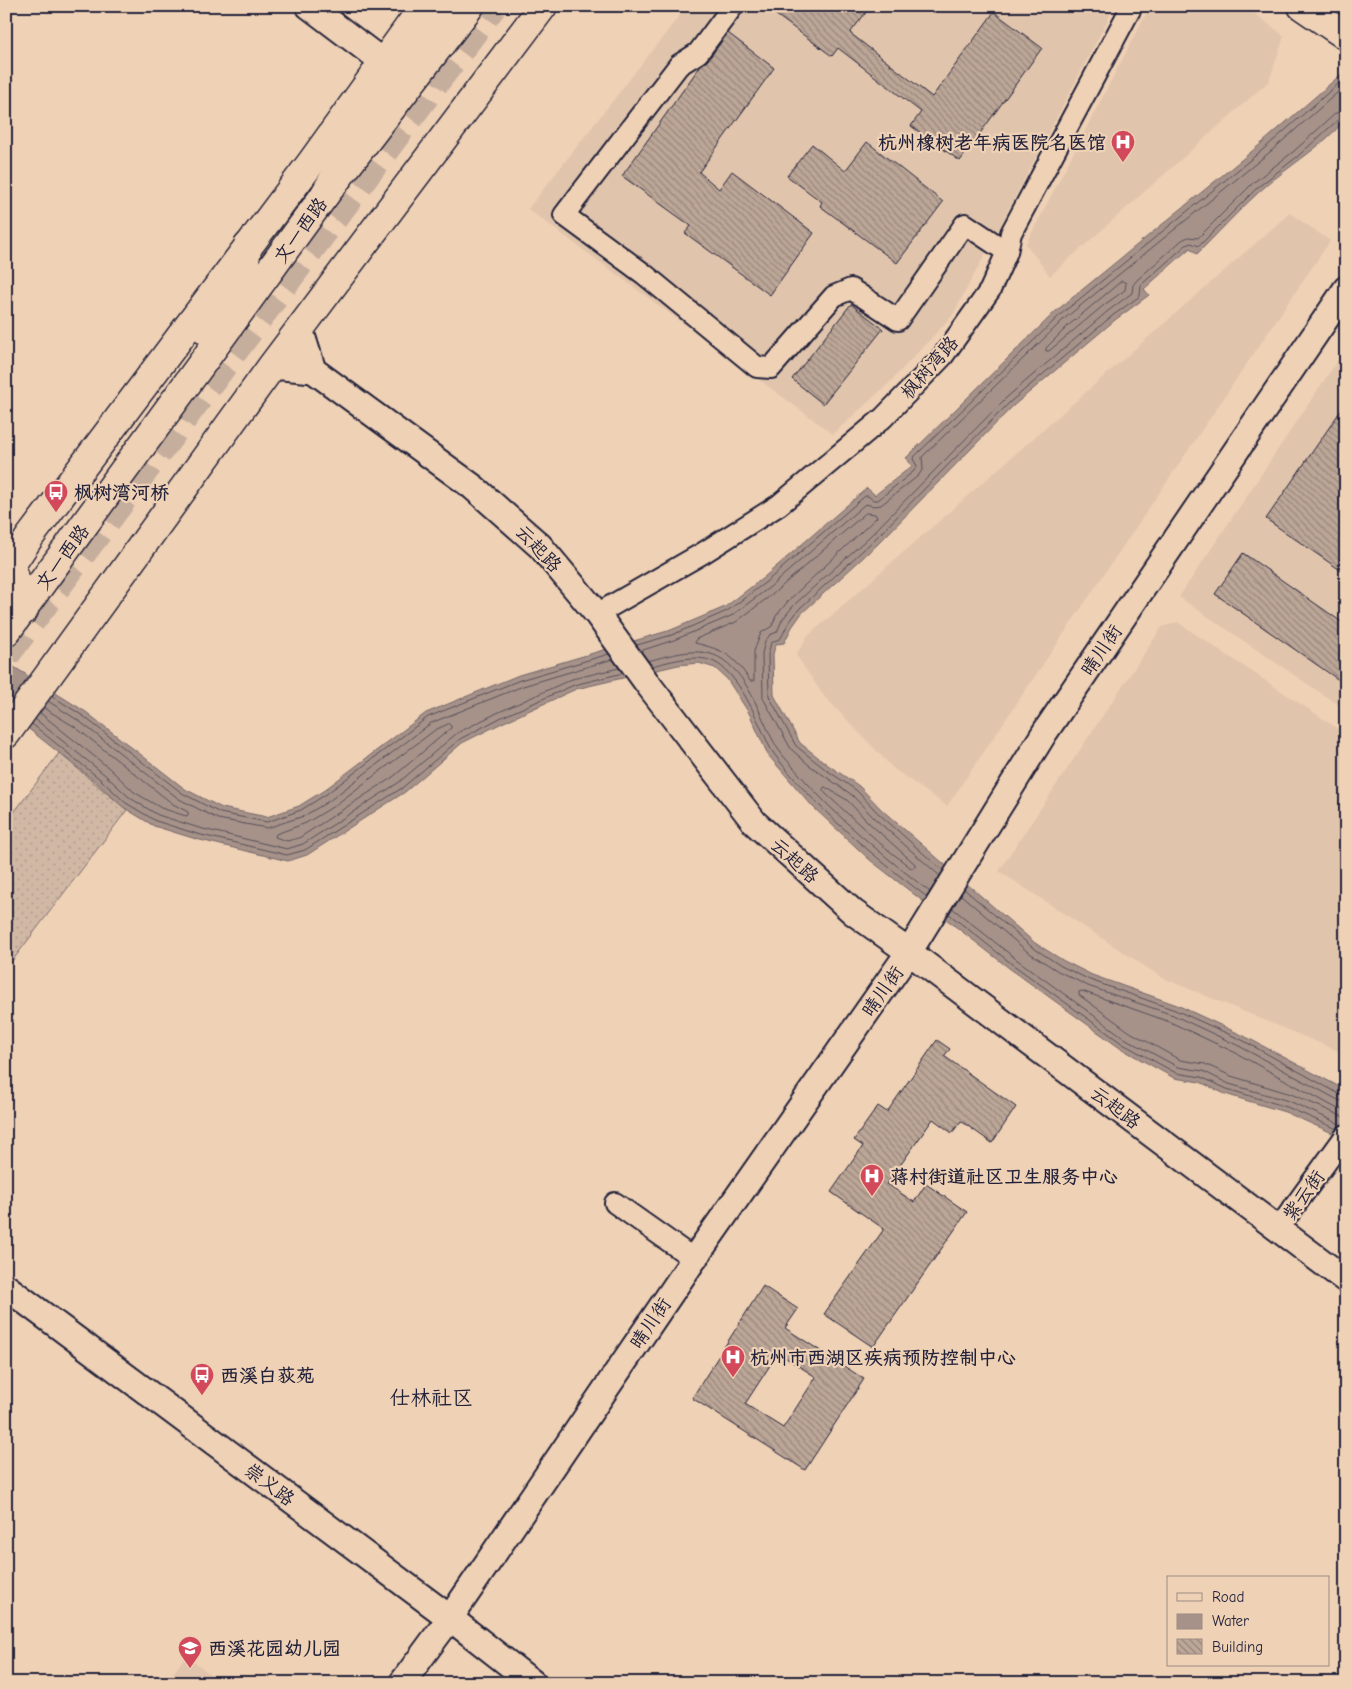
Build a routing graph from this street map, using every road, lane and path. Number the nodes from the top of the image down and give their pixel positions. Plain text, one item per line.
1 (309, 6) edge
2 (424, 6) edge
3 (442, 6) edge
4 (470, 6) edge
5 (543, 6) edge
6 (733, 6) edge
7 (1132, 6) edge
8 (1302, 6) edge
9 (1346, 36) edge
10 (383, 62) junction
11 (324, 196) junction
12 (248, 246) junction
13 (1007, 252) junction
14 (1346, 289) edge
15 (300, 329) junction
16 (272, 366) junction
17 (314, 370) junction
18 (186, 386) junction
19 (15, 603) edge
20 (597, 614) junction
21 (6, 632) edge
22 (8, 733) edge
23 (909, 952) junction
24 (1346, 1136) edge
25 (615, 1203) dead end
26 (1278, 1229) junction
27 (694, 1259) junction
28 (1346, 1280) edge
29 (6, 1287) edge
30 (450, 1618) junction
31 (402, 1683) edge
32 (533, 1683) edge

1 - 10 street
2 - 10 main road, 文一西路
3 - 11 main road
4 - 11 main road, 文一西路
5 - 15 main road
6 - 13 street
7 - 13 street, 枫树湾路
8 - 9 main road
10 - 12 main road, 文一西路
11 - 18 main road, 文一西路
12 - 18 main road
12 - 19 main road, 文一西路
13 - 20 street, 枫树湾路
14 - 23 street, 晴川街
15 - 16 main road
15 - 17 street
16 - 17 street
16 - 22 main road
17 - 20 street, 云起路
18 - 19 main road, 文一西路
19 - 21 main road
20 - 23 street, 云起路
23 - 26 street, 云起路
23 - 27 street, 晴川街
24 - 26 street, 紫云街
25 - 27 street
26 - 28 street, 云起路
27 - 30 street, 晴川街
29 - 30 street, 崇义路
30 - 31 street, 晴川街
30 - 32 street, 崇义路

